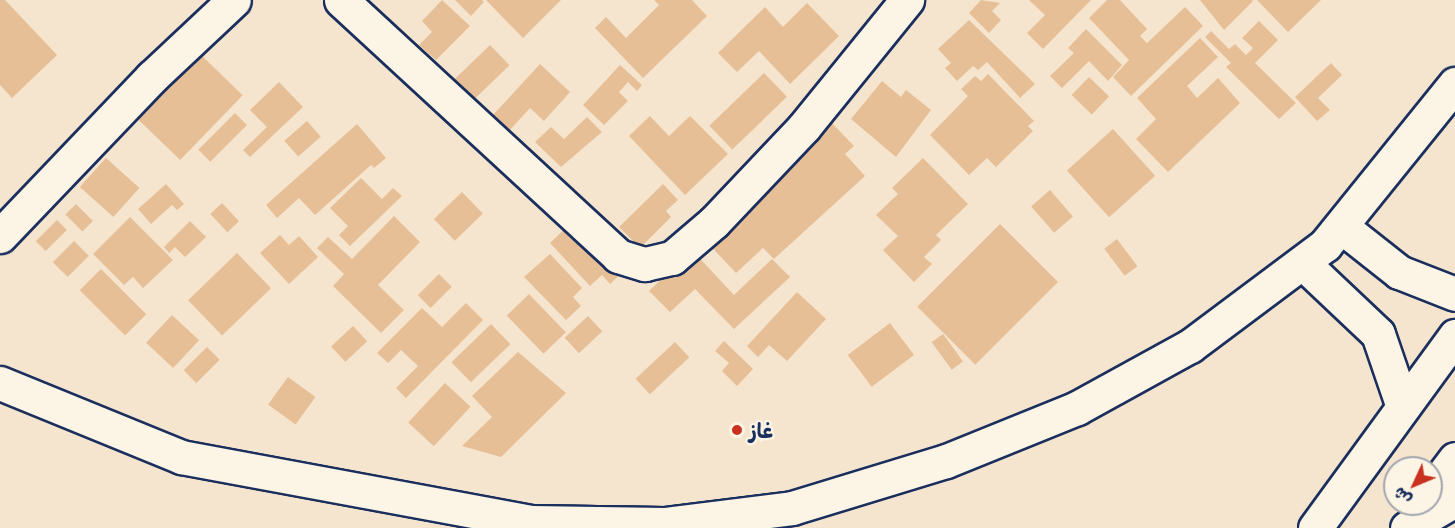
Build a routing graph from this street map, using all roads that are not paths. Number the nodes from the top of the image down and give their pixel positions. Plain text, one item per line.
1 (234, 0) edge
2 (341, 0) edge
3 (907, 0) edge
4 (1455, 84) edge
5 (1342, 227) junction
6 (0, 236) edge
7 (1303, 263) junction
8 (1455, 294) edge
9 (1455, 336) edge
10 (0, 383) edge
11 (1403, 407) junction
12 (1455, 459) edge
13 (1443, 474) edge
14 (1455, 500) edge
15 (1412, 516) edge
16 (1316, 528) edge
17 (1402, 528) edge
18 (1407, 528) edge

1 - 6 street
2 - 3 street
4 - 5 street
5 - 7 street
5 - 8 street
7 - 10 street
7 - 11 street
9 - 11 street
11 - 16 street
12 - 13 street
14 - 18 street
15 - 17 street

